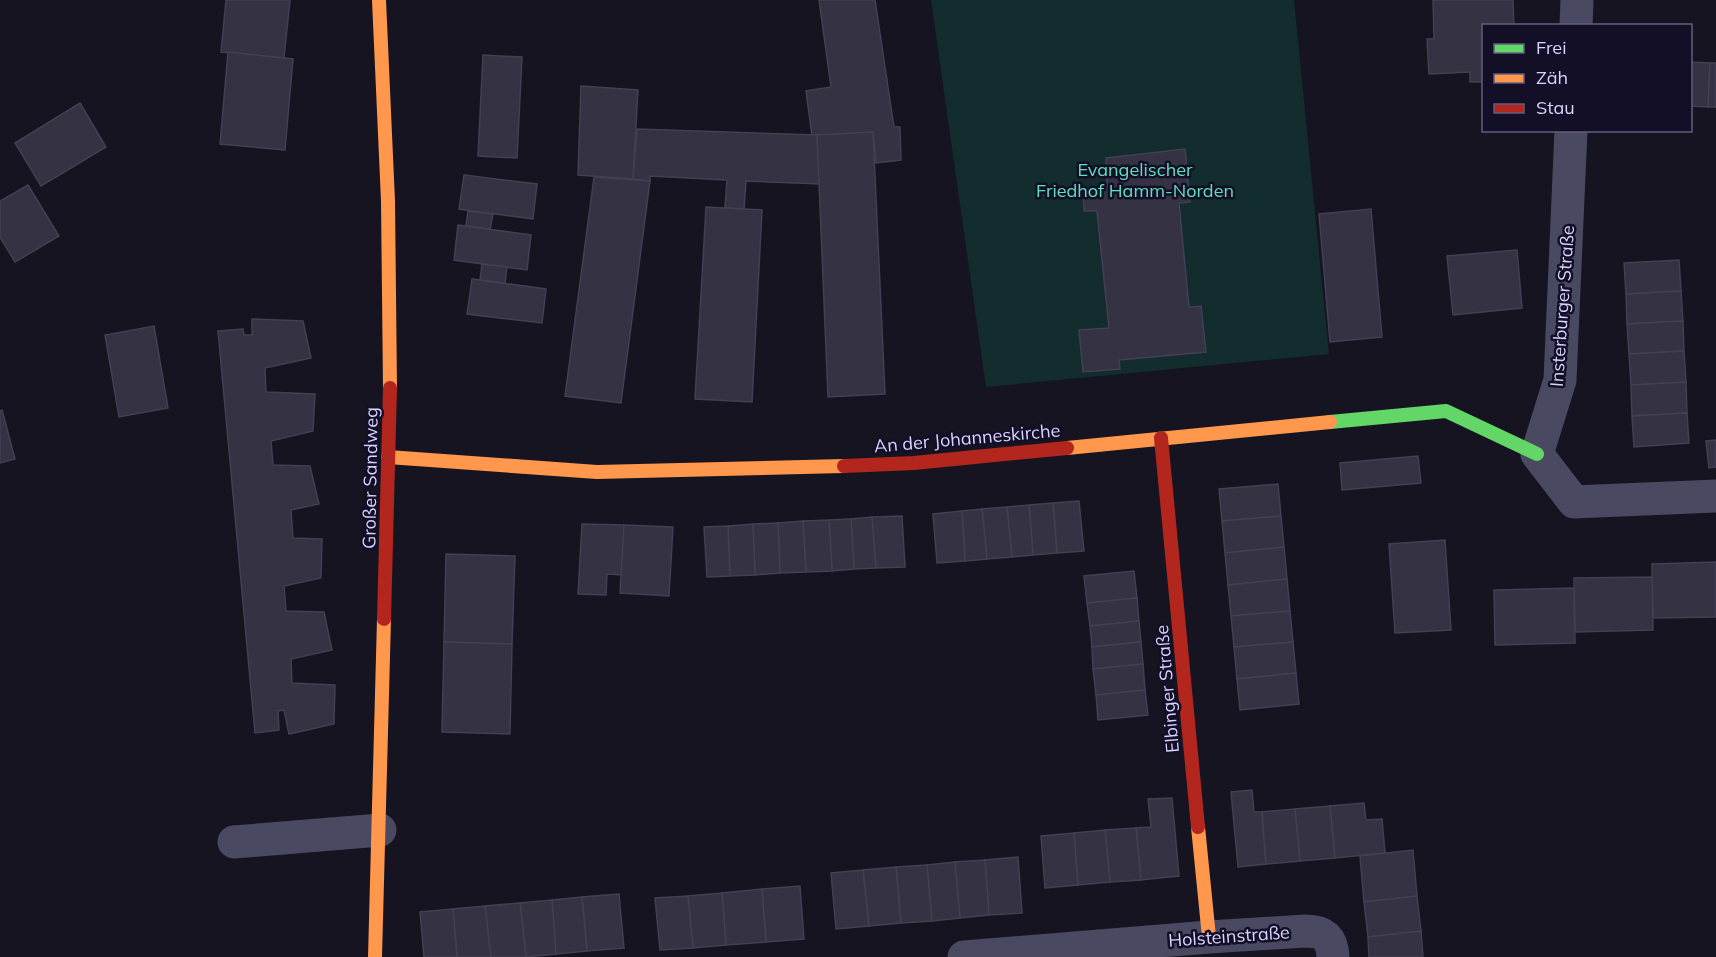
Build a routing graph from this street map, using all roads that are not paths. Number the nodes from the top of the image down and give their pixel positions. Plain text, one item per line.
1 (378, 0) edge
2 (1577, 0) edge
3 (1576, 24) edge
4 (1571, 132) edge
5 (1161, 438) junction
6 (1537, 454) junction
7 (388, 457) junction
8 (1716, 496) edge
9 (380, 830) junction
10 (234, 842) dead end
11 (1209, 937) junction
12 (375, 957) edge
13 (964, 957) edge
14 (1333, 957) edge

1 - 7 street, Großer Sandweg
2 - 3 street
4 - 6 street, Insterburger Straße
5 - 6 street, An der Johanneskirche
5 - 7 street, An der Johanneskirche
5 - 11 street, Elbinger Straße
6 - 8 street
7 - 9 street, Großer Sandweg
9 - 10 street
9 - 12 street, Großer Sandweg
11 - 13 street, Holsteinstraße
11 - 14 street, Holsteinstraße

